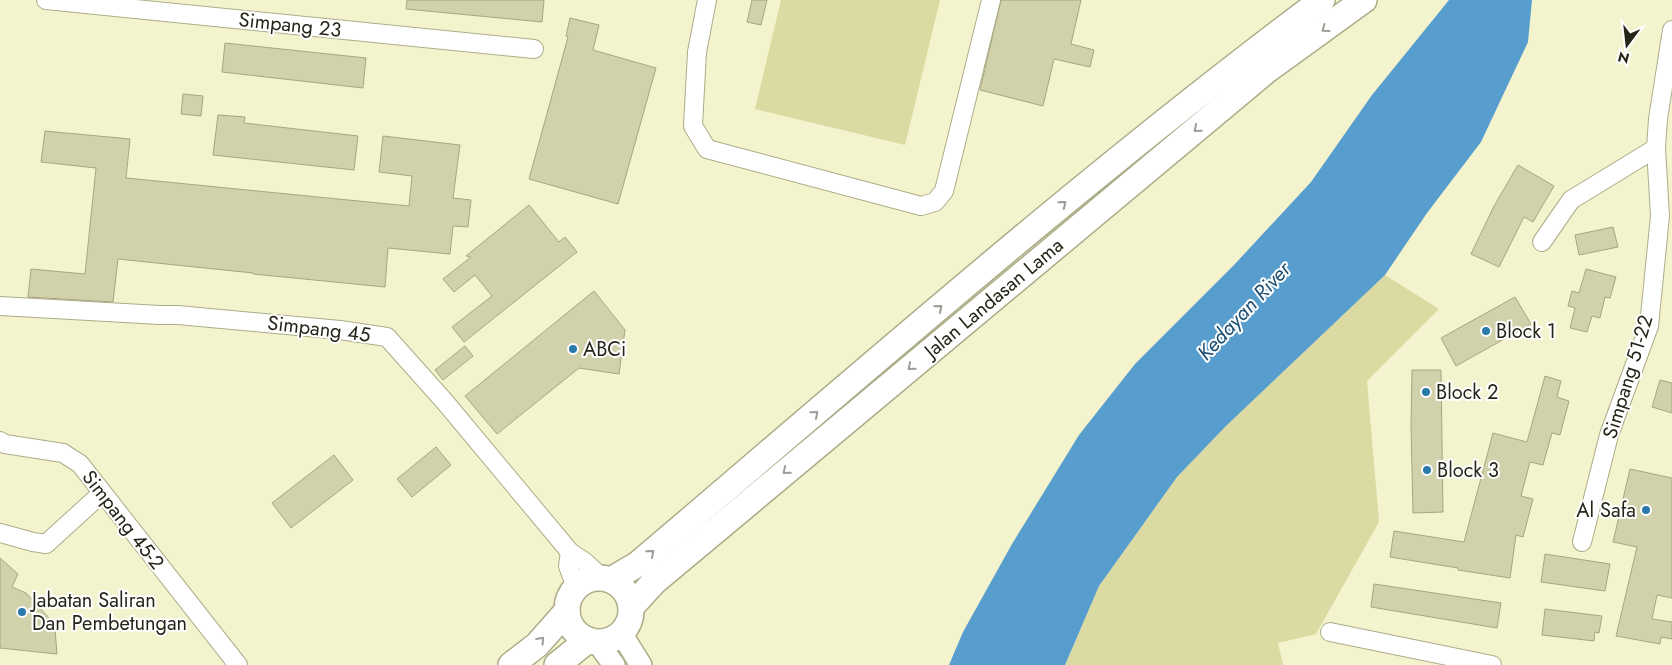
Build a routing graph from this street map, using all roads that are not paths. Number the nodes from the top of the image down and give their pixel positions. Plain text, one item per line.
1 (46, 0) edge
2 (706, 0) edge
3 (991, 0) edge
4 (1322, 0) edge
5 (1364, 0) edge
6 (1672, 30) edge
7 (534, 49) dead end
8 (1656, 148) junction
9 (1542, 242) dead end
10 (0, 306) edge
11 (0, 441) edge
12 (102, 493) junction
13 (0, 533) edge
14 (1582, 542) dead end
15 (570, 552) junction
16 (606, 579) junction
17 (576, 587) junction
18 (632, 606) junction
19 (567, 610) junction
20 (1330, 632) dead end
21 (621, 633) junction
22 (592, 641) junction
23 (238, 665) edge
24 (512, 665) edge
25 (557, 665) edge
26 (614, 665) edge
27 (641, 665) edge
28 (1492, 665) edge

1 - 7 street, Simpang 23
2 - 3 street
16 -> 4 main road, Jalan Landasan Lama
5 -> 18 main road, Jalan Landasan Lama
6 - 8 street, Simpang 51-22
8 - 9 street
8 - 14 street, Simpang 51-22
10 - 15 street, Simpang 45
11 - 12 street, Simpang 45-2
12 - 13 street
12 - 23 street, Simpang 45-2
15 - 16 street, Simpang 45
15 - 17 street
16 - 17 main road
16 - 18 main road
17 - 19 main road
18 - 21 main road
19 - 22 main road
24 -> 19 main road
20 - 28 street
21 - 22 main road
21 - 27 street
22 - 25 main road
22 - 26 street

